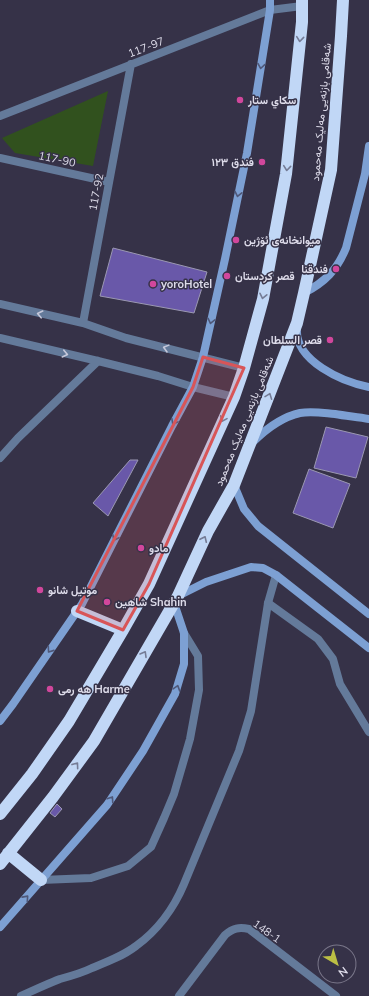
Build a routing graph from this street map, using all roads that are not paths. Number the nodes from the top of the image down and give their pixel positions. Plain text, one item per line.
1 (270, 0) edge
2 (343, 0) edge
3 (302, 3) edge
4 (270, 10) junction
5 (131, 64) junction
6 (0, 116) edge
7 (369, 146) edge
8 (0, 158) edge
9 (367, 175) edge
10 (109, 182) junction
11 (304, 293) junction
12 (0, 304) edge
13 (297, 323) junction
14 (83, 324) junction
15 (0, 338) edge
16 (203, 357) junction
17 (98, 361) junction
18 (244, 368) junction
19 (193, 387) junction
20 (369, 387) edge
21 (234, 397) junction
22 (369, 419) edge
23 (249, 445) junction
24 (0, 458) edge
25 (234, 485) junction
26 (276, 575) junction
27 (176, 600) junction
28 (268, 602) junction
29 (77, 611) junction
30 (369, 614) edge
31 (123, 630) junction
32 (184, 633) junction
33 (369, 648) edge
34 (0, 721) edge
35 (369, 732) edge
36 (0, 814) edge
37 (8, 853) junction
38 (0, 864) edge
39 (42, 880) junction
40 (0, 927) edge
41 (21, 996) edge
42 (179, 996) edge
43 (336, 996) edge

1 - 4 main road
2 - 11 highway, شەقامی بازنەیی مەلیک مەحمود
3 - 4 street, 117-97
3 -> 18 highway, شەقامی بازنەیی مەلیک مەحمود
4 - 5 street, 117-97
4 -> 16 main road
5 - 6 street, 117-97
5 - 10 street, 117-92
7 - 9 main road
8 - 10 street, 117-90
9 - 11 main road
10 - 14 street, 117-92
11 - 13 highway, شەقامی بازنەیی مەلیک مەحمود
14 -> 12 street
13 - 20 main road
23 -> 13 highway, شەقامی بازنەیی مەلیک مەحمود
16 -> 14 street
15 -> 17 street
16 - 18 street
16 - 19 main road
17 - 19 street
17 - 24 street
18 - 21 highway, شەقامی بازنەیی مەلیک مەحمود
19 - 21 street
19 -> 29 main road
21 -> 31 highway, شەقامی بازنەیی مەلیک مەحمود
22 - 23 main road
23 - 25 highway, شەقامی بازنەیی مەلیک مەحمود
27 -> 25 highway, شەقامی بازنەیی مەلیک مەحمود
25 - 30 main road
26 - 27 main road
26 - 28 street
26 - 33 main road
27 - 32 main road
37 -> 27 highway, شەقامی بازنەیی مەلیک مەحمود
28 - 35 street
28 - 41 street
29 - 31 highway
29 -> 34 main road
31 - 36 highway, شەقامی بازنەیی مەلیک مەحمود
39 -> 32 main road
32 - 39 street
37 - 38 highway, شەقامی بازنەیی مەلیک مەحمود
37 - 39 highway
40 -> 39 main road
42 - 43 street, 148-1

